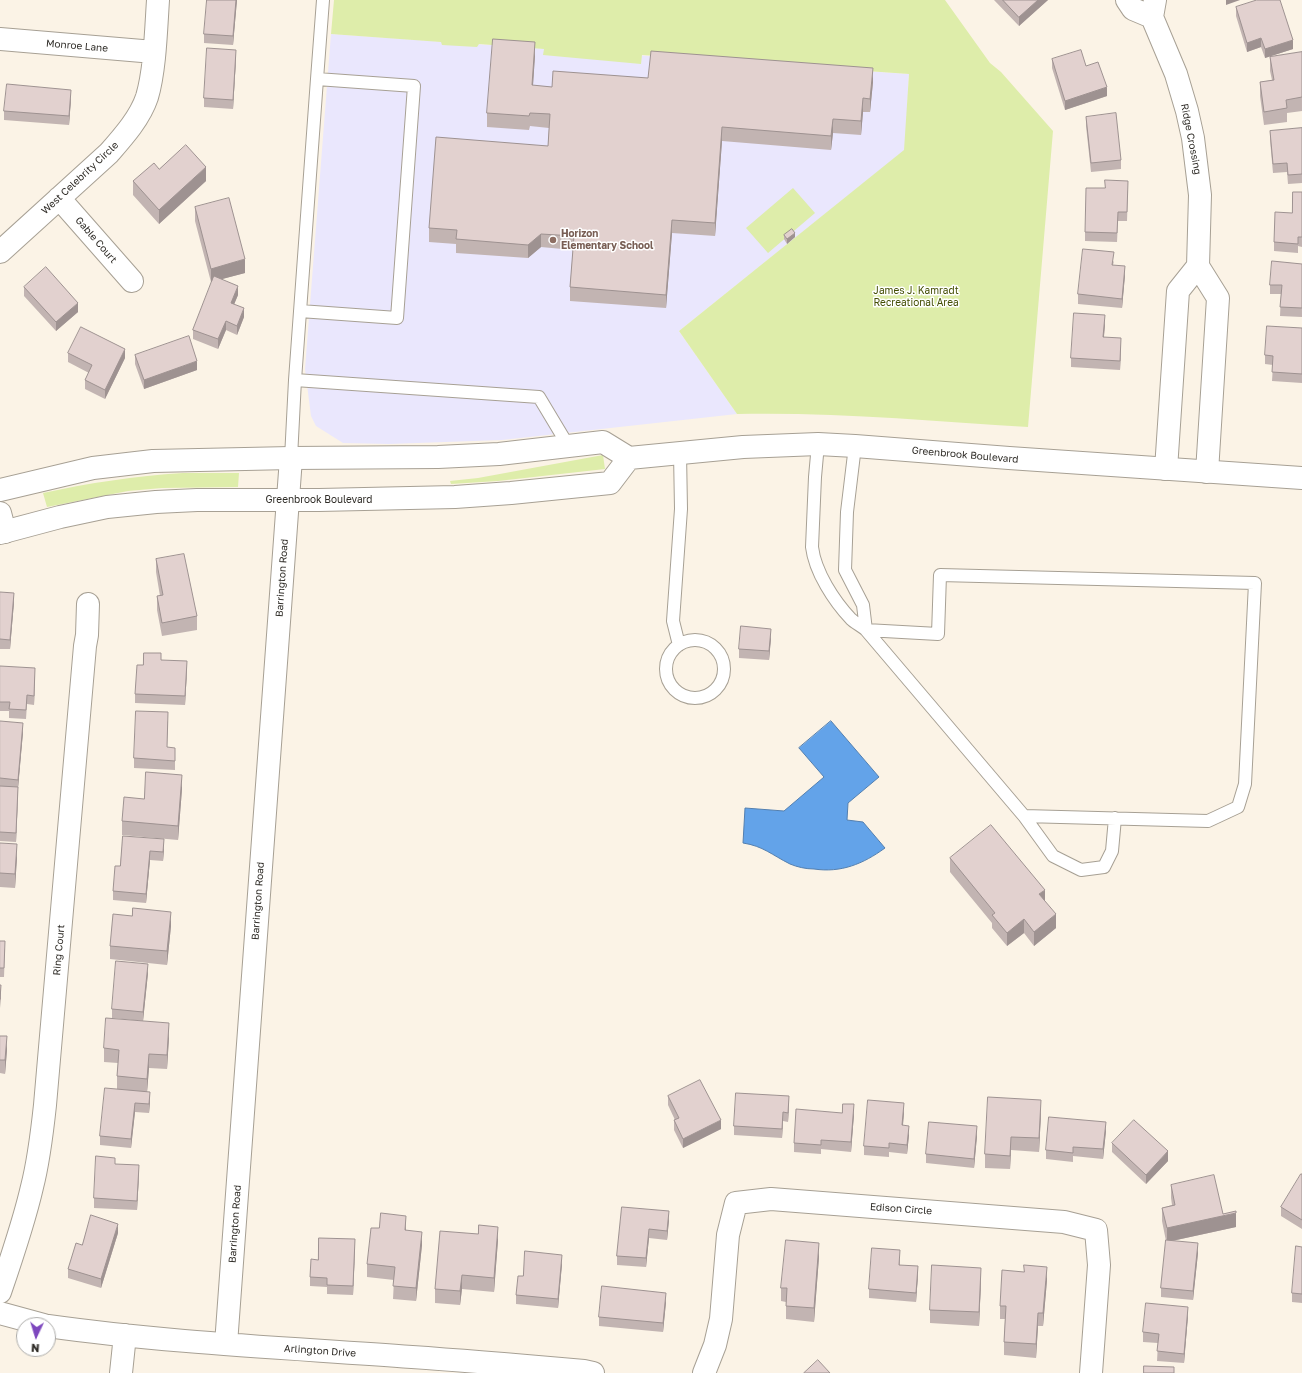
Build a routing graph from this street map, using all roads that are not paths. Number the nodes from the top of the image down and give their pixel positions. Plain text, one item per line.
1 (158, 0) edge
2 (323, 0) edge
3 (1127, 0) edge
4 (1154, 9) edge
5 (0, 39) edge
6 (154, 52) junction
7 (317, 79) junction
8 (59, 198) junction
9 (0, 252) edge
10 (1198, 266) junction
11 (132, 281) dead end
12 (300, 311) junction
13 (295, 380) junction
14 (818, 444) junction
15 (855, 446) junction
16 (569, 447) junction
17 (680, 453) junction
18 (291, 458) junction
19 (629, 458) junction
20 (1166, 469) junction
21 (1207, 472) junction
22 (1302, 478) edge
23 (0, 490) edge
24 (288, 500) junction
25 (2, 526) edge
26 (88, 604) dead end
27 (866, 630) junction
28 (679, 645) junction
29 (1024, 816) junction
30 (1115, 818) junction
31 (0, 1292) edge
32 (0, 1313) edge
33 (16, 1317) edge
34 (56, 1327) edge
35 (125, 1335) junction
36 (226, 1344) junction
37 (413, 1365) edge
38 (121, 1373) edge
39 (593, 1373) edge
40 (704, 1373) edge
41 (1091, 1373) edge

1 - 6 street, West Celebrity Circle
2 - 7 lane
3 - 4 street, Ridge Crossing
4 - 10 street, Ridge Crossing
5 - 6 street, Monroe Lane
6 - 8 street, West Celebrity Circle
7 - 12 lane
7 - 12 lane
8 - 9 street, West Celebrity Circle
8 - 11 street, Gable Court
10 - 20 street
10 - 21 street
12 - 13 lane
13 - 16 lane
13 - 18 lane
14 - 15 street, Greenbrook Boulevard
14 - 17 street, Greenbrook Boulevard
14 - 27 lane
15 - 20 street, Greenbrook Boulevard
15 - 27 lane
16 - 18 street
16 - 19 street
17 - 19 street, Greenbrook Boulevard
17 - 28 lane
18 - 23 street
18 - 24 street, Barrington Road
19 - 24 street, Greenbrook Boulevard
20 - 21 street, Greenbrook Boulevard
21 - 22 street, Greenbrook Boulevard
24 - 25 street, Greenbrook Boulevard
24 - 36 street, Barrington Road
26 - 31 street, Ring Court
27 - 29 lane
27 - 30 lane
28 - 28 lane
29 - 30 lane
29 - 30 lane
32 - 33 street
34 - 35 street, Arlington Drive
35 - 36 street, Arlington Drive
35 - 38 street
36 - 37 street, Arlington Drive
37 - 39 street, Arlington Drive
40 - 41 street, Edison Circle

